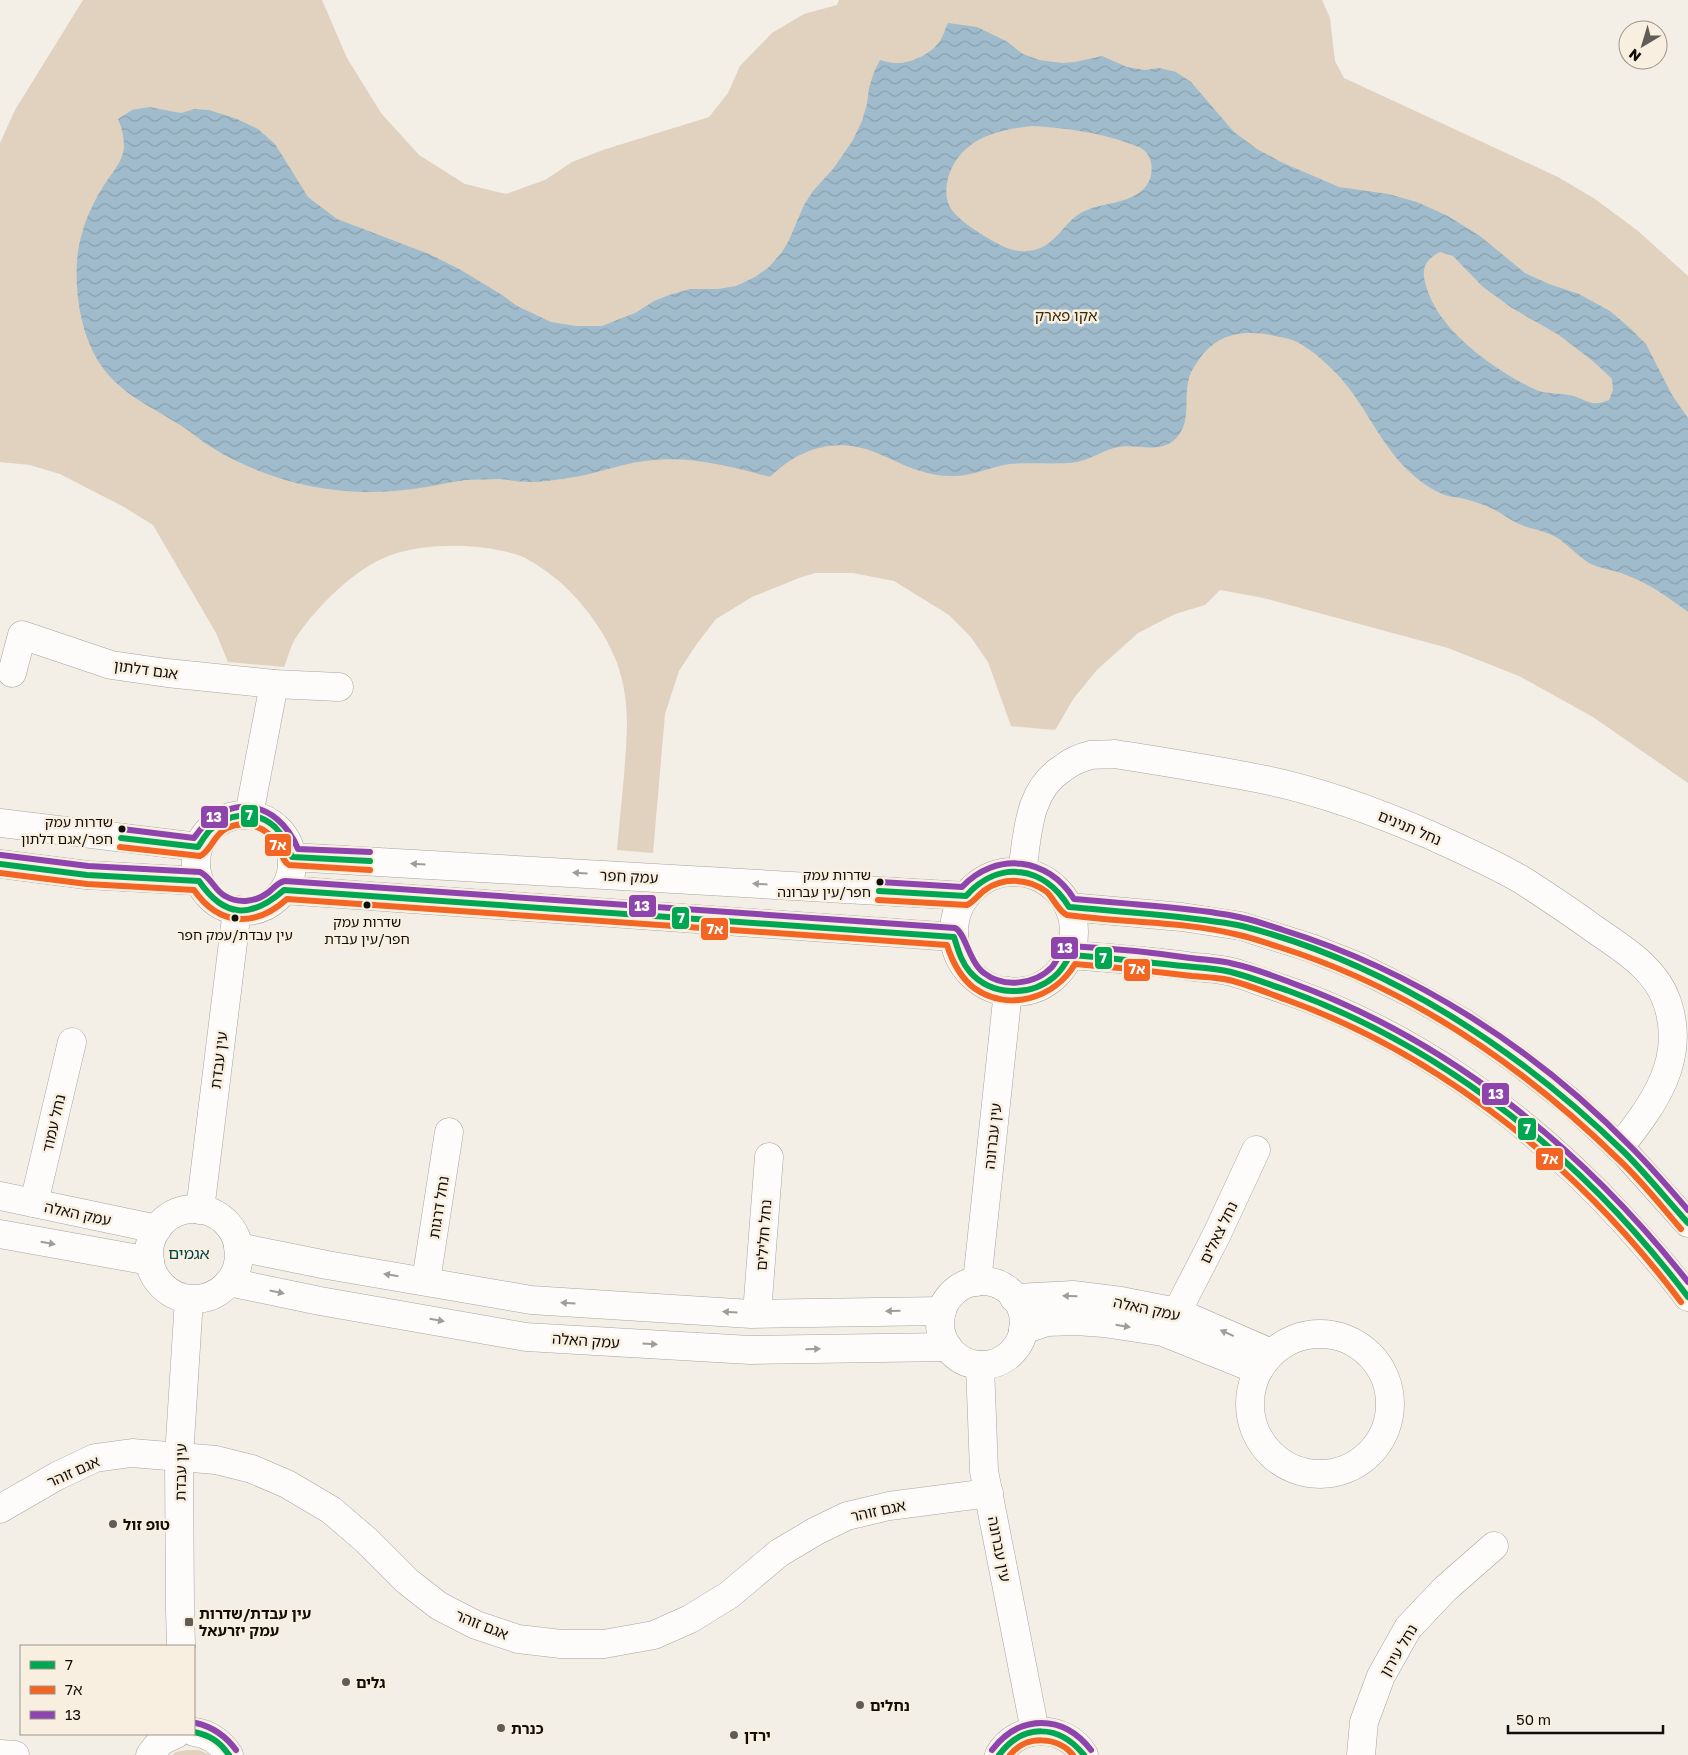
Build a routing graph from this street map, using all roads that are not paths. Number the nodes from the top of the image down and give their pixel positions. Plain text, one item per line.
1 (12, 673) dead end
2 (274, 684) junction
3 (338, 687) dead end
4 (250, 815) junction
5 (0, 823) edge
6 (198, 847) junction
7 (292, 857) junction
8 (0, 864) edge
9 (1022, 872) junction
10 (199, 881) junction
11 (284, 890) junction
12 (966, 896) junction
13 (1069, 907) junction
14 (237, 910) junction
15 (954, 937) junction
16 (1070, 955) junction
17 (1008, 991) junction
18 (72, 1042) dead end
19 (450, 1132) dead end
20 (1619, 1148) junction
21 (1256, 1150) dead end
22 (769, 1157) dead end
23 (0, 1196) edge
24 (34, 1204) junction
25 (200, 1210) junction
26 (1688, 1223) edge
27 (157, 1229) junction
28 (0, 1234) edge
29 (238, 1247) junction
30 (150, 1261) junction
31 (426, 1281) junction
32 (230, 1282) junction
33 (977, 1282) junction
34 (1688, 1297) edge
35 (1014, 1298) junction
36 (189, 1299) junction
37 (942, 1310) junction
38 (1177, 1312) junction
39 (757, 1313) junction
40 (1023, 1330) junction
41 (948, 1347) junction
42 (1265, 1362) junction
43 (980, 1365) junction
44 (179, 1457) junction
45 (990, 1493) junction
46 (0, 1510) edge
47 (1494, 1546) dead end
48 (182, 1645) edge
49 (1035, 1731) junction
50 (195, 1732) edge
51 (174, 1735) edge
52 (0, 1754) edge
53 (15, 1755) edge
54 (150, 1755) edge
55 (229, 1755) edge
56 (999, 1755) edge
57 (1084, 1755) edge
58 (1361, 1755) edge

1 - 2 street, אגם דלתון
2 - 3 street, אגם דלתון
2 - 4 street
4 - 6 street
4 - 7 street
5 - 6 street
6 - 10 street
7 - 11 street
12 -> 7 street, עמק חפר
8 - 10 street
9 - 12 street
9 - 13 street
9 - 20 street, נחל תנינים
10 - 14 street
11 - 14 street
11 - 15 street
12 - 15 street
13 - 16 street
13 - 20 street
14 - 25 street, עין עבדת
15 - 17 street
16 - 17 street
16 - 34 street
17 - 33 street, עין עברונה
18 - 24 street, נחל עמוד
19 - 31 street, נחל דרגות
20 - 26 street
21 - 38 street, נחל צאלים
22 - 39 street, נחל חלילים
23 - 24 street, עמק האלה
24 - 27 street, עמק האלה
25 - 27 street
25 - 29 street
27 - 30 street
28 -> 30 street
31 -> 29 street
29 - 32 street
30 - 36 street
39 -> 31 street
32 - 36 street
32 -> 41 street, עמק האלה
33 - 35 street
33 - 37 street
38 -> 35 street, עמק האלה
35 - 40 street
36 - 44 street, עין עבדת
37 -> 39 street
37 - 41 street
42 -> 38 street, עמק האלה
40 -> 42 street, עמק האלה
40 - 43 street
41 - 43 street
42 - 42 street
43 - 45 street, עין עברונה
44 - 45 street, אגם זוהר
44 - 46 street, אגם זוהר
44 - 48 street, עין עבדת
45 - 49 street, עין עברונה
47 - 58 street, נחל עירון
49 - 56 street
49 - 57 street
50 - 55 street
51 - 54 street
52 - 53 street

